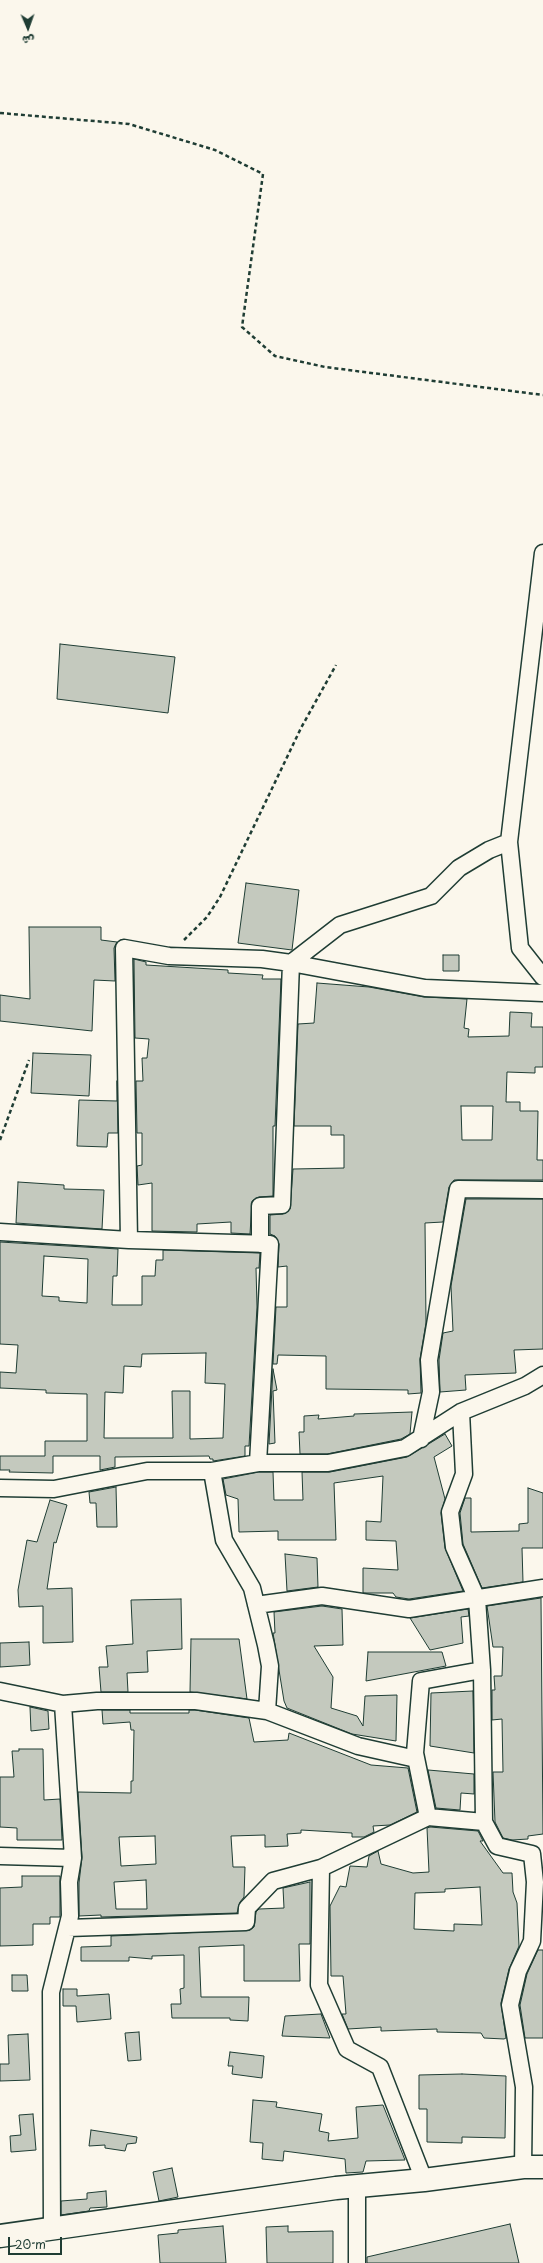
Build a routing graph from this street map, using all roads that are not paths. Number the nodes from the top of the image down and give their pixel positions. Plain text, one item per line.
1 (543, 553) edge
2 (509, 842) junction
3 (291, 963) junction
4 (543, 977) edge
5 (543, 993) edge
6 (543, 1190) edge
7 (0, 1232) edge
8 (129, 1240) junction
9 (260, 1244) junction
10 (543, 1375) edge
11 (461, 1412) junction
12 (421, 1439) junction
13 (258, 1462) junction
14 (212, 1471) junction
15 (0, 1488) edge
16 (543, 1588) edge
17 (477, 1599) junction
18 (256, 1605) junction
19 (482, 1670) junction
20 (0, 1691) edge
21 (62, 1704) junction
22 (267, 1711) junction
23 (416, 1759) junction
24 (428, 1817) junction
25 (484, 1822) junction
26 (538, 1853) edge
27 (0, 1856) edge
28 (73, 1858) junction
29 (321, 1868) junction
30 (68, 1928) junction
31 (538, 1941) edge
32 (533, 2167) edge
33 (424, 2180) junction
34 (357, 2186) junction
35 (52, 2228) junction
36 (0, 2236) edge
37 (357, 2263) edge

1 - 2 street
2 - 3 street
2 - 4 street
3 - 5 street
3 - 8 street
3 - 9 street
6 - 12 street
7 - 8 street
8 - 9 street
9 - 13 street
10 - 11 street
11 - 12 street
11 - 17 street
12 - 13 street
13 - 14 street
14 - 15 street
14 - 18 street
16 - 17 street
17 - 18 street
17 - 19 street
18 - 22 street
19 - 23 street
19 - 25 street
20 - 21 street
21 - 22 street
21 - 28 street
22 - 23 street
23 - 24 street
24 - 25 street
24 - 29 street
25 - 26 street
26 - 31 street
27 - 28 street
28 - 30 street
29 - 30 street
29 - 33 street
30 - 35 street
31 - 32 street
32 - 33 main road
33 - 34 main road
34 - 35 main road
34 - 37 street
35 - 36 main road

